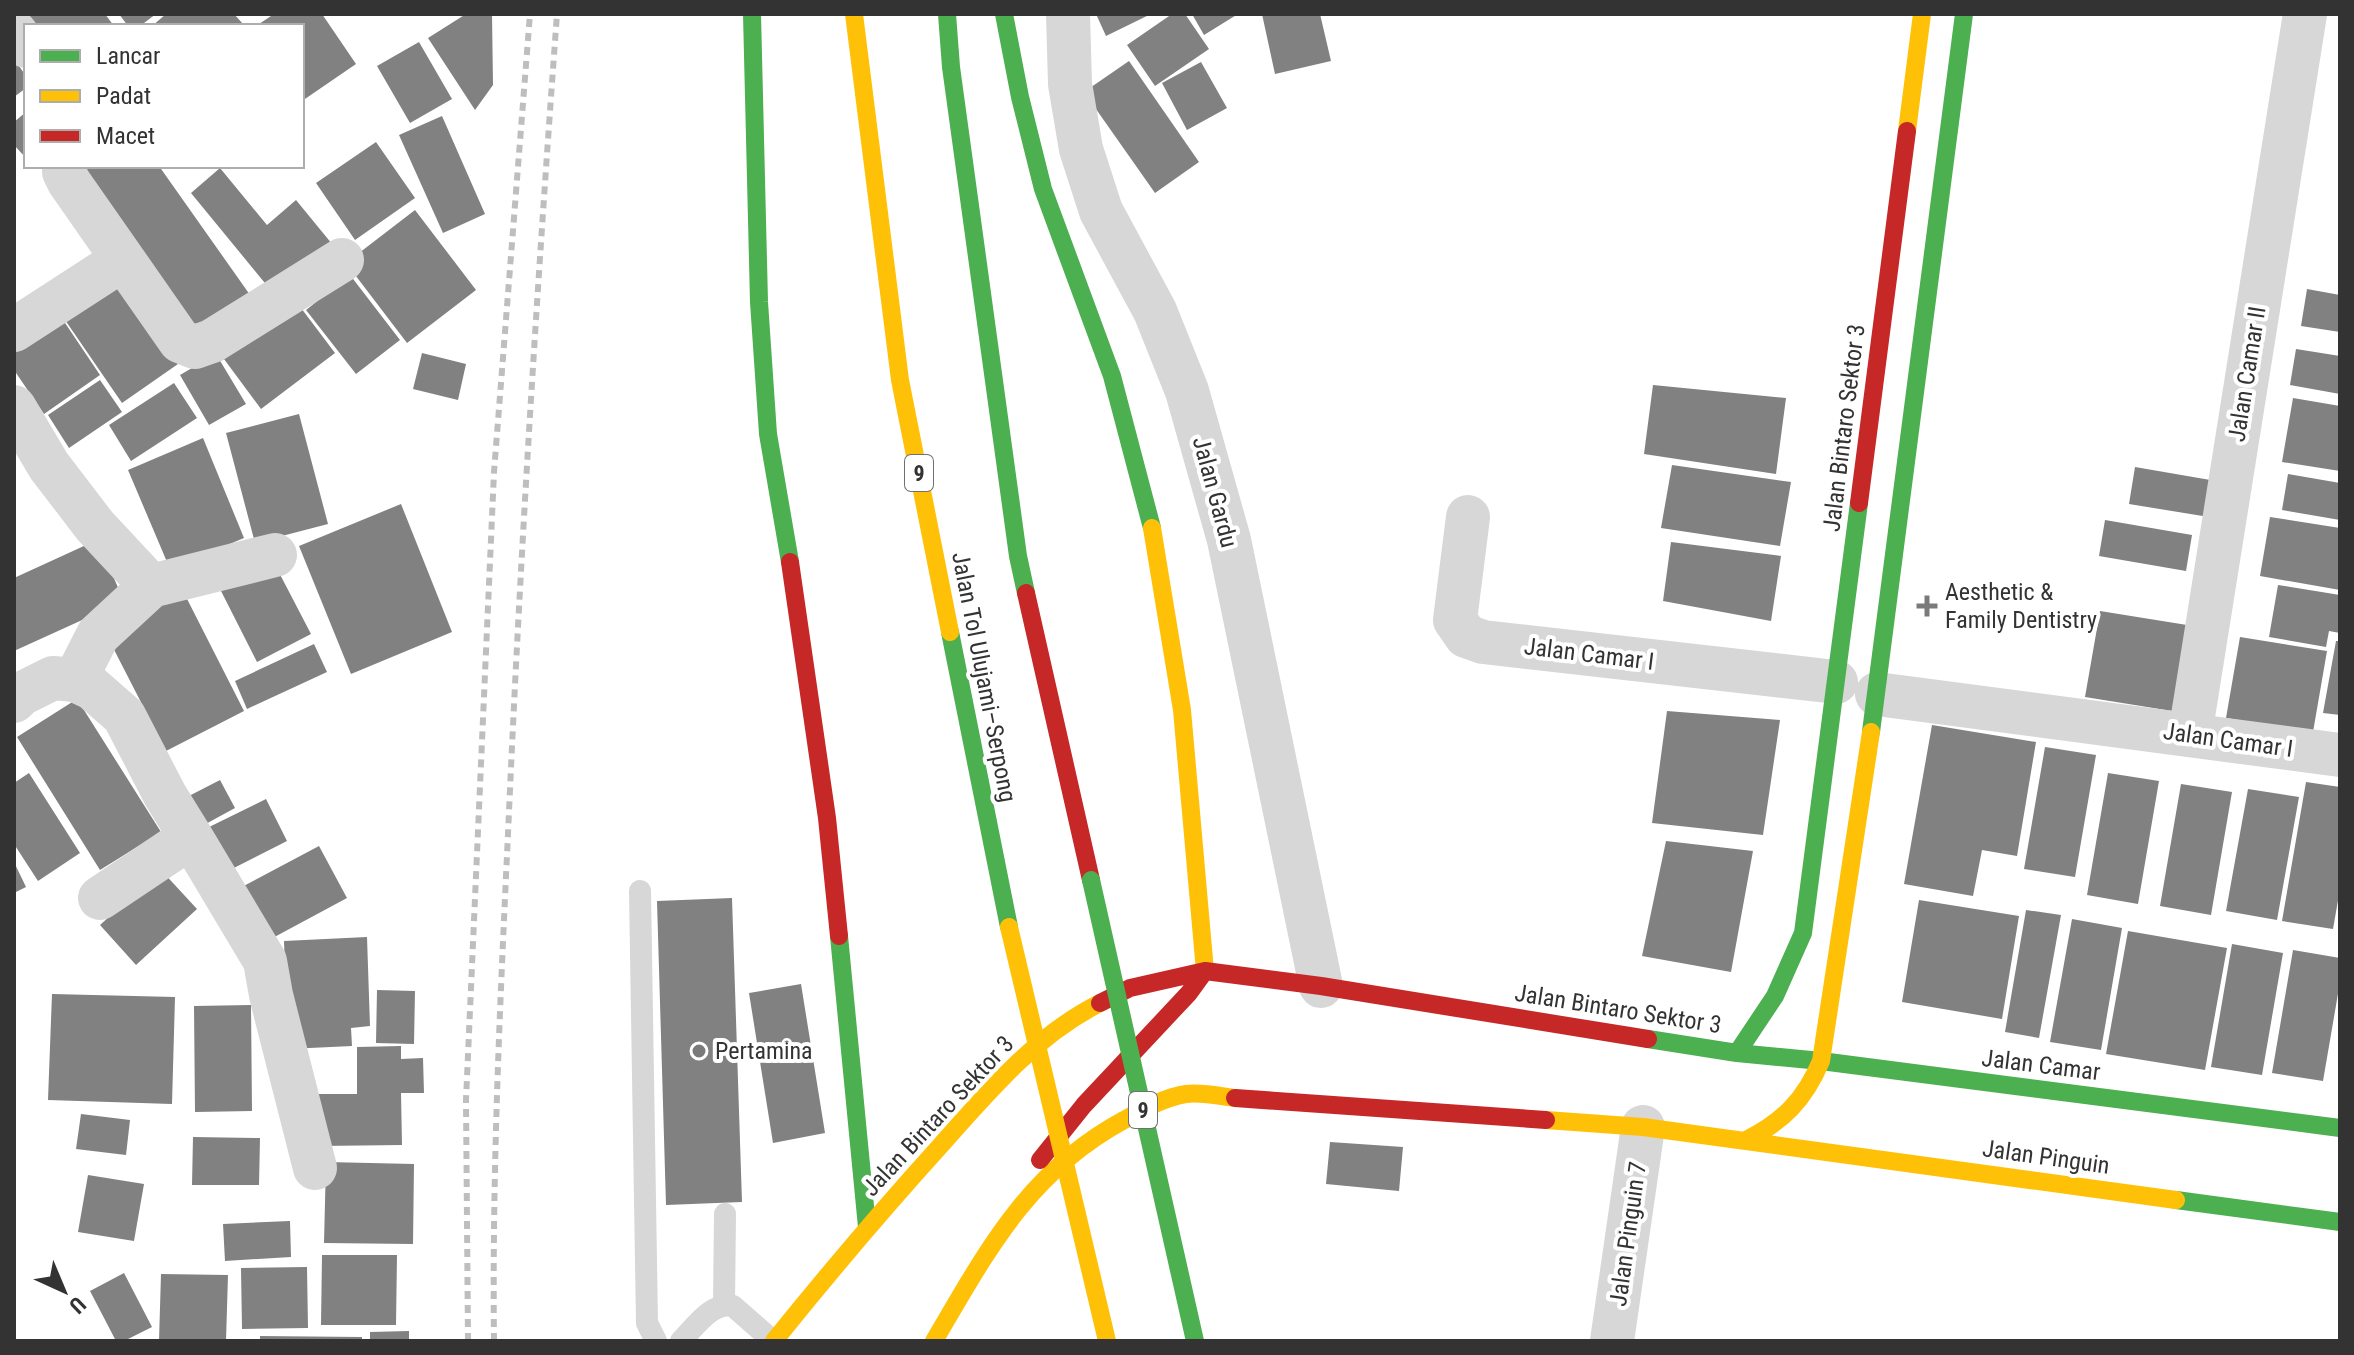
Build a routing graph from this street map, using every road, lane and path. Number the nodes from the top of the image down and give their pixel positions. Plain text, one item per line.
1 (752, 14) edge
2 (854, 14) edge
3 (947, 14) edge
4 (1004, 14) edge
5 (1068, 14) edge
6 (1922, 14) edge
7 (1964, 14) edge
8 (2305, 14) edge
9 (64, 168) edge
10 (122, 260) junction
11 (342, 260) dead end
12 (14, 330) edge
13 (14, 407) edge
14 (1468, 517) dead end
15 (275, 555) dead end
16 (151, 586) junction
17 (75, 680) junction
18 (1836, 682) junction
19 (1877, 694) junction
20 (14, 701) edge
21 (2190, 735) junction
22 (2340, 755) edge
23 (191, 837) junction
24 (640, 891) dead end
25 (100, 898) dead end
26 (1205, 971) junction
27 (1321, 986) junction
28 (1737, 1053) junction
29 (1821, 1061) junction
30 (1643, 1127) junction
31 (2340, 1128) edge
32 (1746, 1140) junction
33 (315, 1168) dead end
34 (725, 1214) dead end
35 (1006, 1221) junction
36 (2340, 1222) edge
37 (867, 1227) junction
38 (724, 1304) junction
39 (656, 1341) edge
40 (681, 1341) edge
41 (774, 1341) edge
42 (934, 1341) edge
43 (1107, 1341) edge
44 (1195, 1341) edge
45 (1612, 1341) edge

1 - 37 main road
2 - 43 main road, Jalan Tol Ulujami–Serpong / 9, bridge
3 - 44 main road, 9, bridge
4 - 26 main road
5 - 27 street, Jalan Gardu
6 - 18 main road, Jalan Bintaro Sektor 3
7 - 19 main road
8 - 21 street, Jalan Camar II
9 - 10 street
10 - 11 street
10 - 12 street
13 - 16 street
14 - 18 street, Jalan Camar I
15 - 16 street
16 - 17 street
17 - 20 street
17 - 23 street
18 - 28 main road, Jalan Bintaro Sektor 3
19 - 21 street, Jalan Camar I
19 - 29 main road
21 - 22 street, Jalan Camar I
23 - 25 street
23 - 33 street
24 - 39 lane
26 - 27 main road, Jalan Bintaro Sektor 3
26 - 35 main road
26 - 37 main road, Jalan Bintaro Sektor 3
27 - 28 main road, Jalan Bintaro Sektor 3
28 - 29 main road, Jalan Camar
29 - 31 main road, Jalan Camar
29 - 32 main road
30 - 32 main road
30 - 35 main road
30 - 45 street, Jalan Pinguin 7
32 - 36 main road, Jalan Pinguin
34 - 38 lane
35 - 42 main road
37 - 41 main road, Jalan Bintaro Sektor 3
38 - 40 lane
38 - 41 lane

